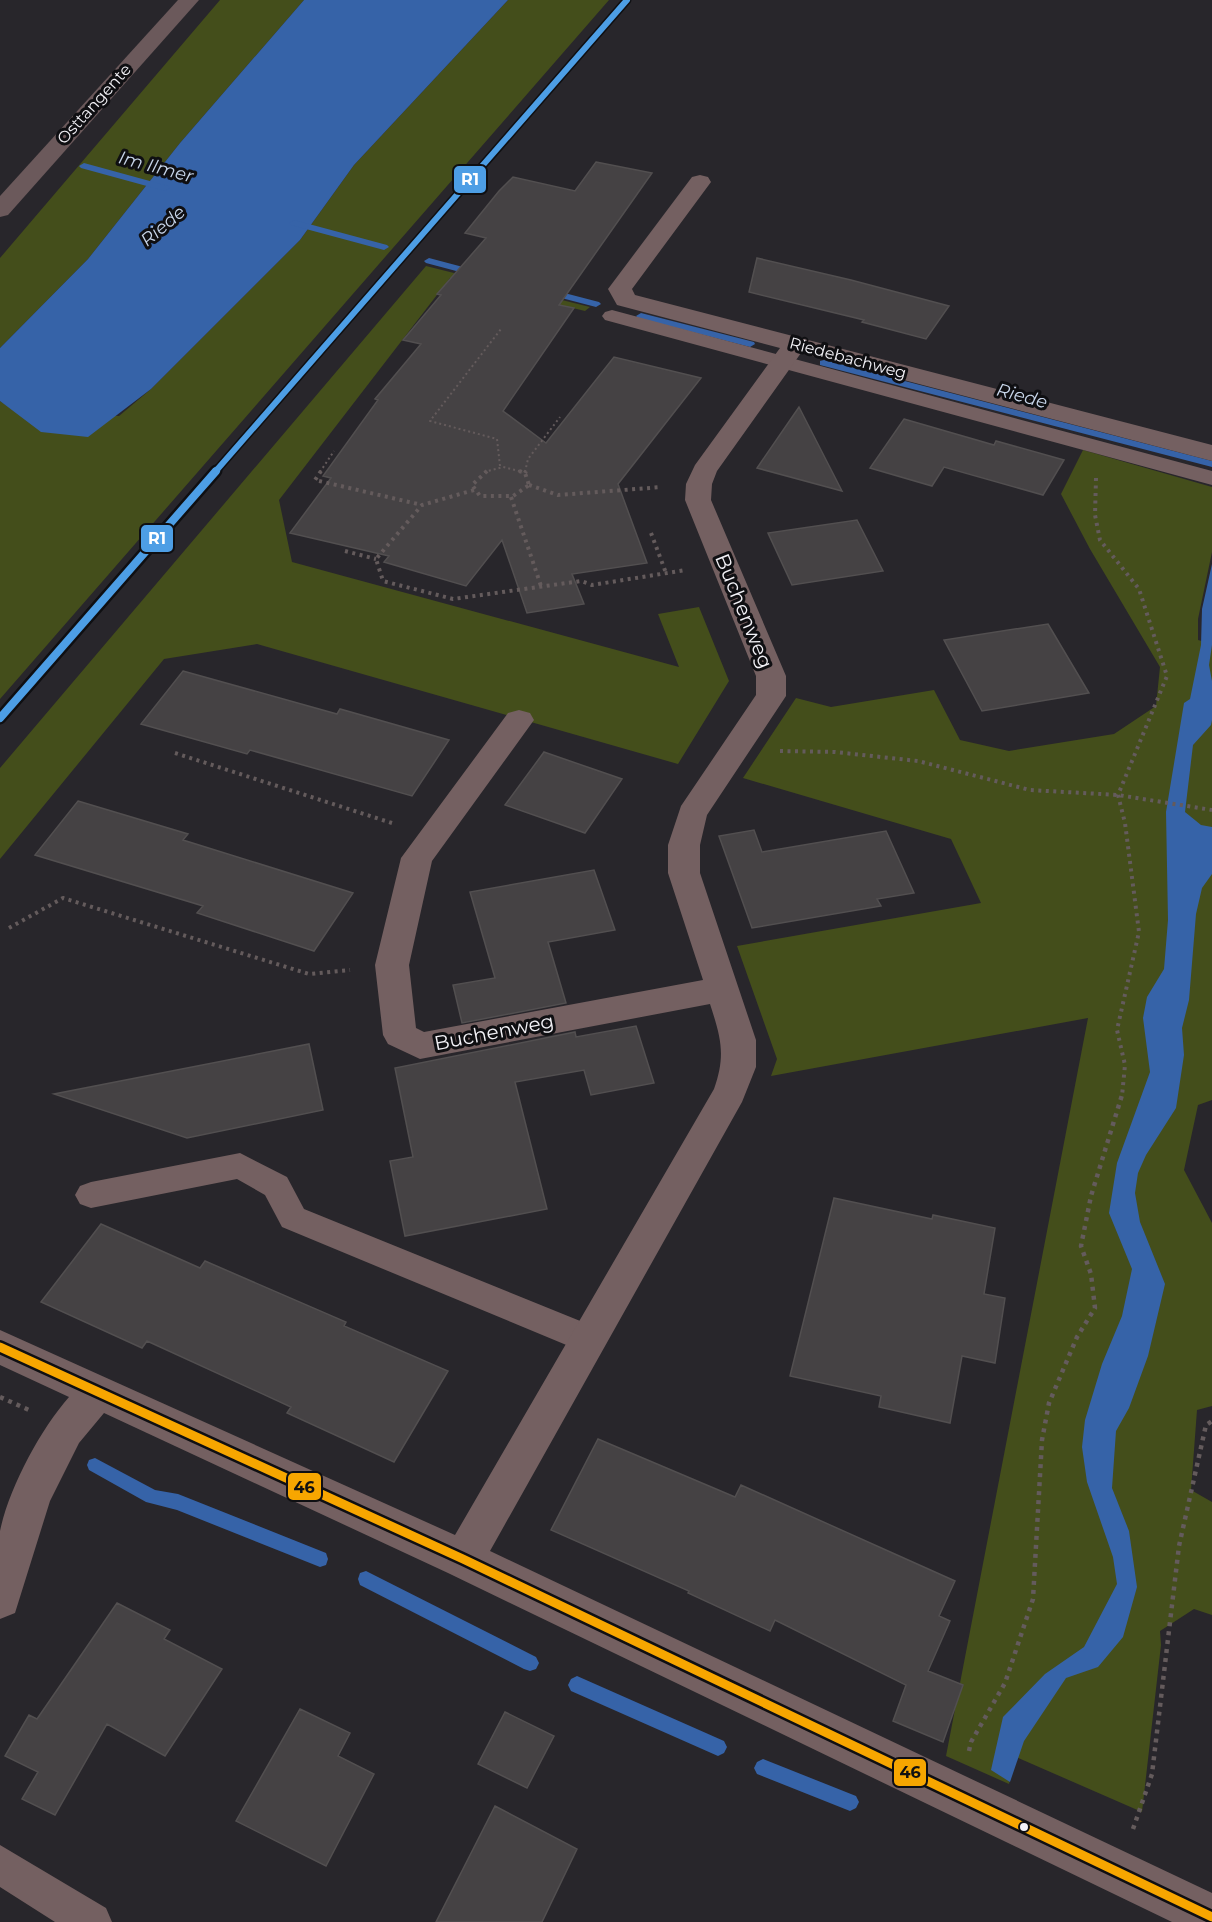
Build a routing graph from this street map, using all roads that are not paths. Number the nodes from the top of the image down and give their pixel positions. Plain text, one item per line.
1 (189, 0) edge
2 (700, 182) dead end
3 (0, 210) edge
4 (612, 316) dead end
5 (788, 353) junction
6 (1212, 453) edge
7 (1212, 478) edge
8 (519, 720) dead end
9 (723, 989) junction
10 (92, 1195) dead end
11 (588, 1340) junction
12 (0, 1347) edge
13 (98, 1392) junction
14 (463, 1559) junction
15 (0, 1599) edge
16 (0, 1865) edge
17 (1212, 1917) edge
18 (92, 1922) edge

1 - 3 main road, Osttangente
2 - 5 street, Riedebachweg
4 - 5 lane, Riedebachweg
5 - 6 street, Riedebachweg
5 - 7 lane, Riedebachweg
5 - 9 street, Buchenweg
8 - 9 street, Buchenweg
9 - 11 street, Buchenweg
10 - 11 lane
11 - 14 street, Buchenweg
12 - 13 street
13 - 14 street
13 - 15 street
14 - 17 street
16 - 18 lane

